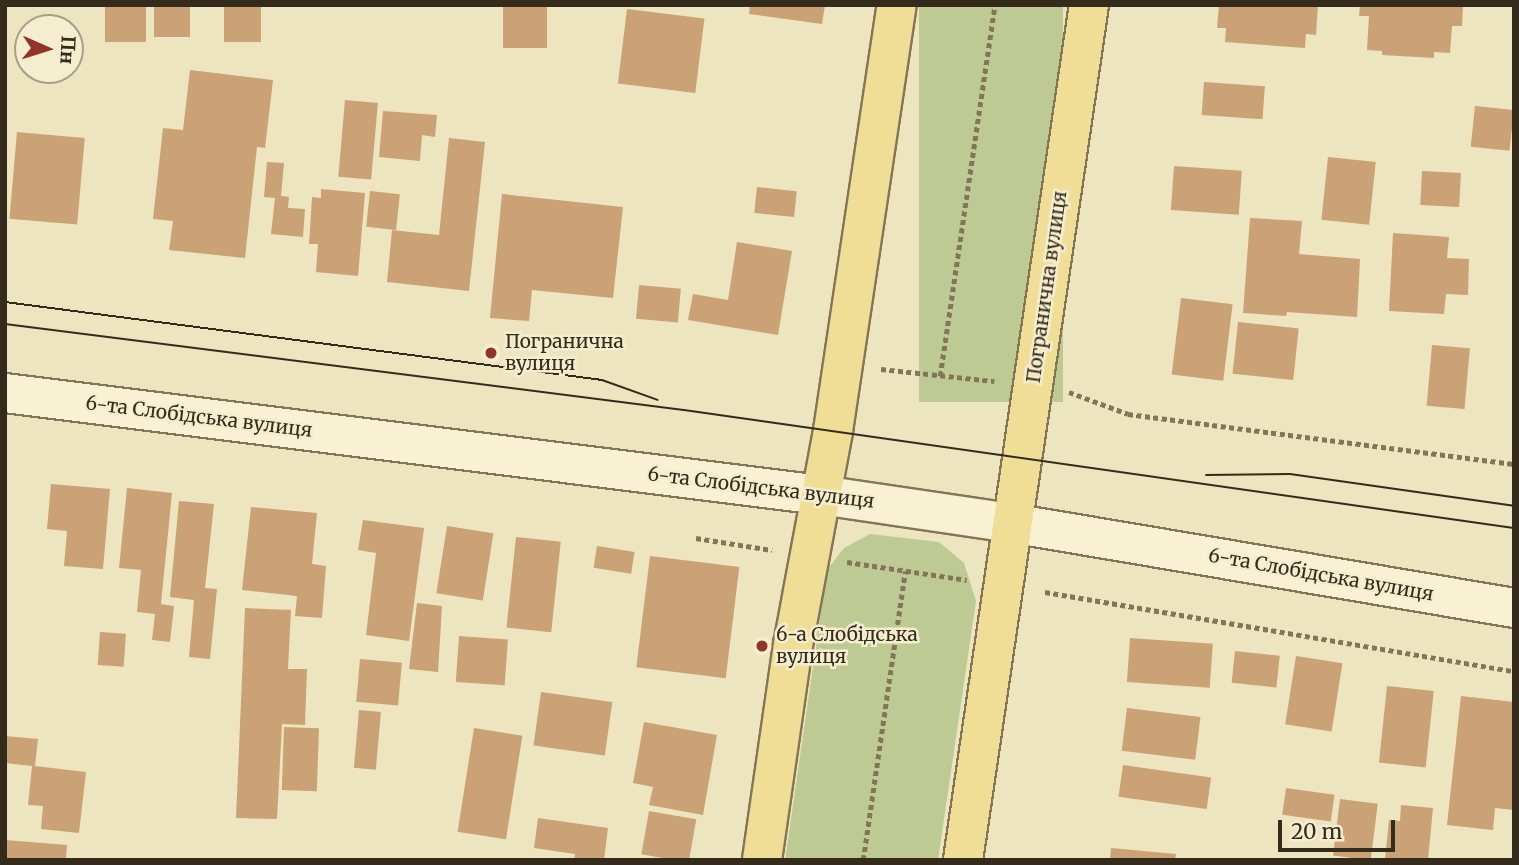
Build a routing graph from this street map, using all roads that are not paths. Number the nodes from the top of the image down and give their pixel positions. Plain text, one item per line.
1 (897, 5) edge
2 (1088, 5) edge
3 (5, 393) edge
4 (821, 495) junction
5 (1012, 523) junction
6 (1514, 608) edge
7 (762, 860) edge
8 (963, 860) edge

1 - 4 main road
2 - 5 main road, Погранична вулиця
3 - 4 street, 6-та Слобідська вулиця
4 - 5 street, 6-та Слобідська вулиця
4 - 7 main road
5 - 6 street, 6-та Слобідська вулиця
5 - 8 main road, Погранична вулиця

